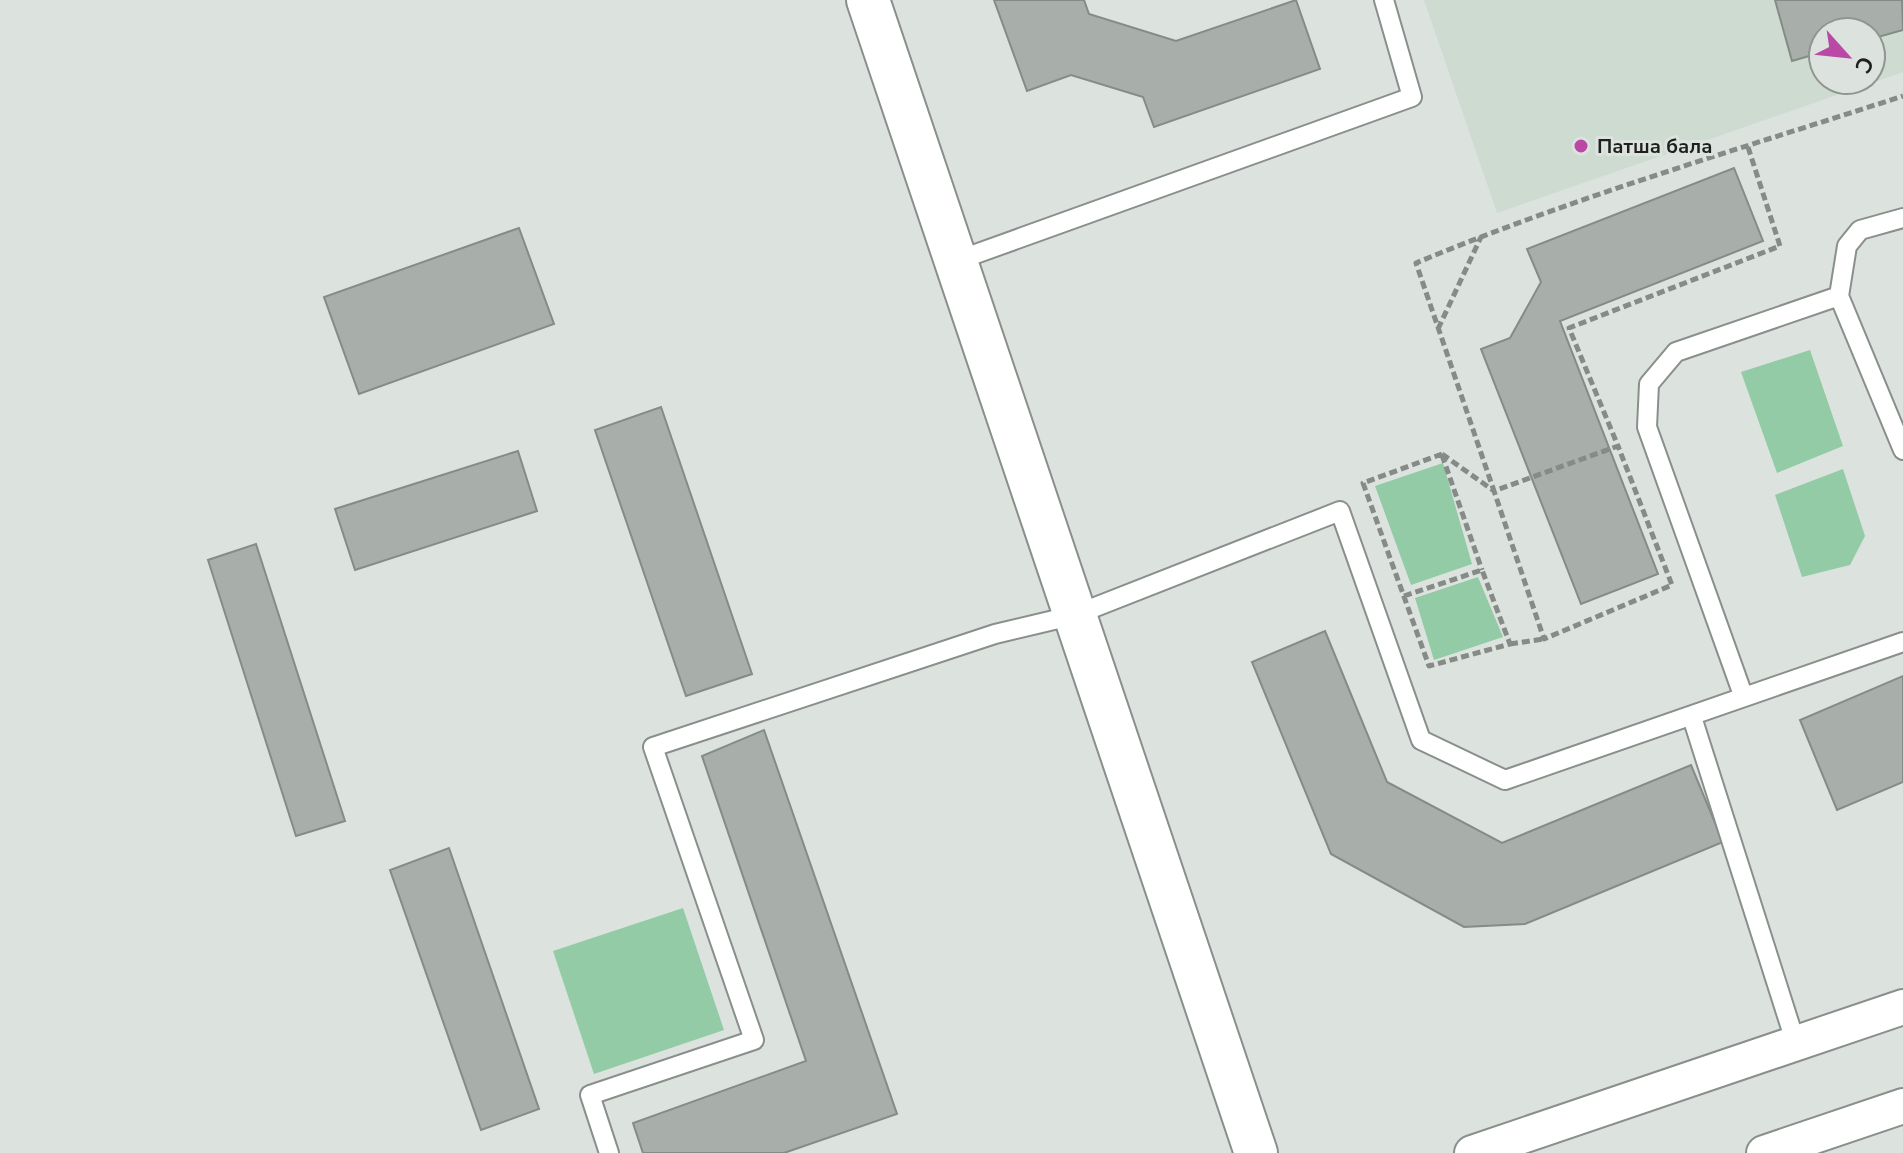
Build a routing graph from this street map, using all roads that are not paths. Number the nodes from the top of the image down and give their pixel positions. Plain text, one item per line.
1 (868, 0) edge
2 (1384, 0) edge
3 (1903, 218) edge
4 (956, 261) junction
5 (1839, 296) junction
6 (1903, 450) edge
7 (1075, 615) junction
8 (1903, 642) edge
9 (1743, 695) junction
10 (1692, 717) junction
11 (1903, 1007) edge
12 (1795, 1041) junction
13 (1903, 1106) edge
14 (609, 1153) edge
15 (1256, 1153) edge
16 (1472, 1153) edge
17 (1764, 1153) edge

1 - 4 street
2 - 4 lane
3 - 5 lane
4 - 7 street
5 - 6 lane
5 - 9 lane
7 - 10 lane
7 - 14 lane
7 - 15 street
8 - 9 lane
9 - 10 lane
10 - 12 lane
11 - 12 street
12 - 16 street
13 - 17 street

